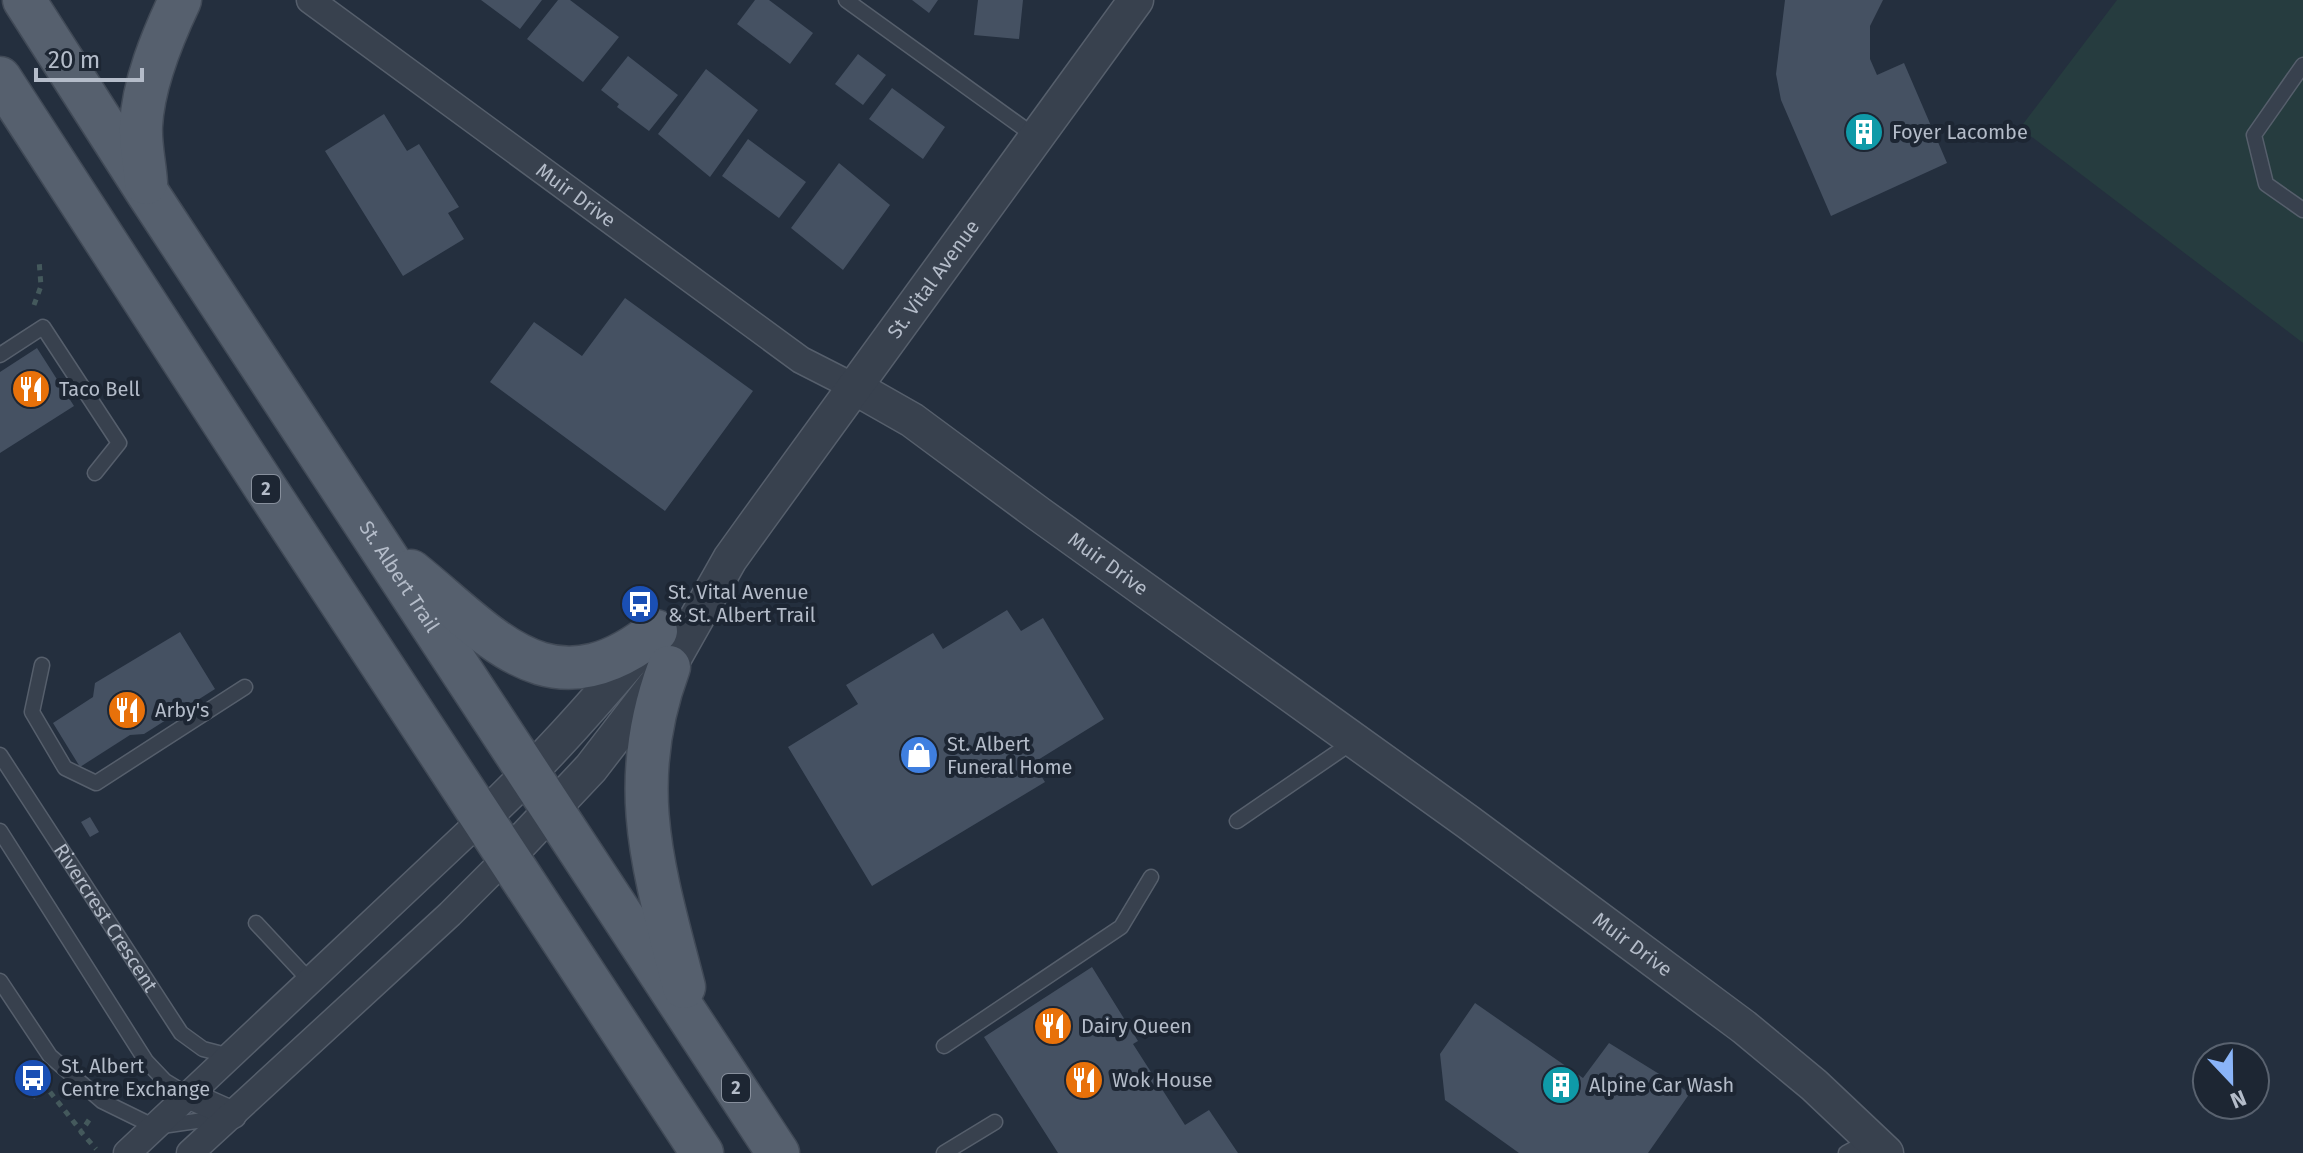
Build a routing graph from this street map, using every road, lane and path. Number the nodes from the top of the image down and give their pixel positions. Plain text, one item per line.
1 (24, 0) edge
2 (180, 0) edge
3 (310, 0) edge
4 (846, 0) edge
5 (1136, 0) edge
6 (2303, 65) edge
7 (0, 78) edge
8 (1037, 137) junction
9 (147, 192) junction
10 (2303, 210) edge
11 (39, 260) dead end
12 (29, 311) dead end
13 (0, 355) edge
14 (854, 387) junction
15 (95, 473) dead end
16 (382, 548) junction
17 (662, 649) junction
18 (42, 665) dead end
19 (245, 687) dead end
20 (1354, 741) junction
21 (0, 755) edge
22 (530, 775) junction
23 (553, 809) junction
24 (482, 819) junction
25 (1237, 821) dead end
26 (0, 831) edge
27 (507, 857) junction
28 (1151, 877) dead end
29 (256, 923) dead end
30 (0, 981) edge
31 (311, 982) junction
32 (693, 1023) junction
33 (944, 1046) dead end
34 (230, 1056) junction
35 (188, 1095) junction
36 (233, 1115) junction
37 (995, 1122) dead end
38 (155, 1127) junction
39 (1868, 1148) edge
40 (127, 1153) edge
41 (190, 1153) edge
42 (702, 1153) edge
43 (778, 1153) edge
44 (944, 1153) edge

1 - 9 main road, St. Albert Trail / 2
2 - 9 main road
3 - 14 street, Muir Drive
4 - 8 lane
5 - 8 street, St. Vital Avenue
6 - 10 lane
7 - 24 main road, 2
8 - 14 street, St. Vital Avenue
9 - 16 main road, St. Albert Trail / 2
11 - 12 path
13 - 15 lane
14 - 17 street, St. Vital Avenue
14 - 20 street, Muir Drive
16 - 17 main road
16 - 22 main road, St. Albert Trail / 2
17 - 22 street, St. Vital Avenue
17 - 23 street, St. Vital Avenue
17 - 32 main road
18 - 19 lane
20 - 25 lane
20 - 39 street, Muir Drive
21 - 34 lane, Rivercrest Crescent
22 - 23 main road, St. Albert Trail / 2
22 - 24 street, St. Vital Avenue
23 - 27 street, St. Vital Avenue
23 - 32 main road, St. Albert Trail / 2
24 - 27 main road, 2
24 - 31 street
26 - 35 lane
27 - 36 street
27 - 42 main road, 2
28 - 33 lane
29 - 31 lane
30 - 38 lane
31 - 34 street
32 - 43 main road, St. Albert Trail / 2
34 - 35 street
35 - 36 street
35 - 38 street
36 - 38 lane
36 - 41 street
37 - 44 lane
38 - 40 street

